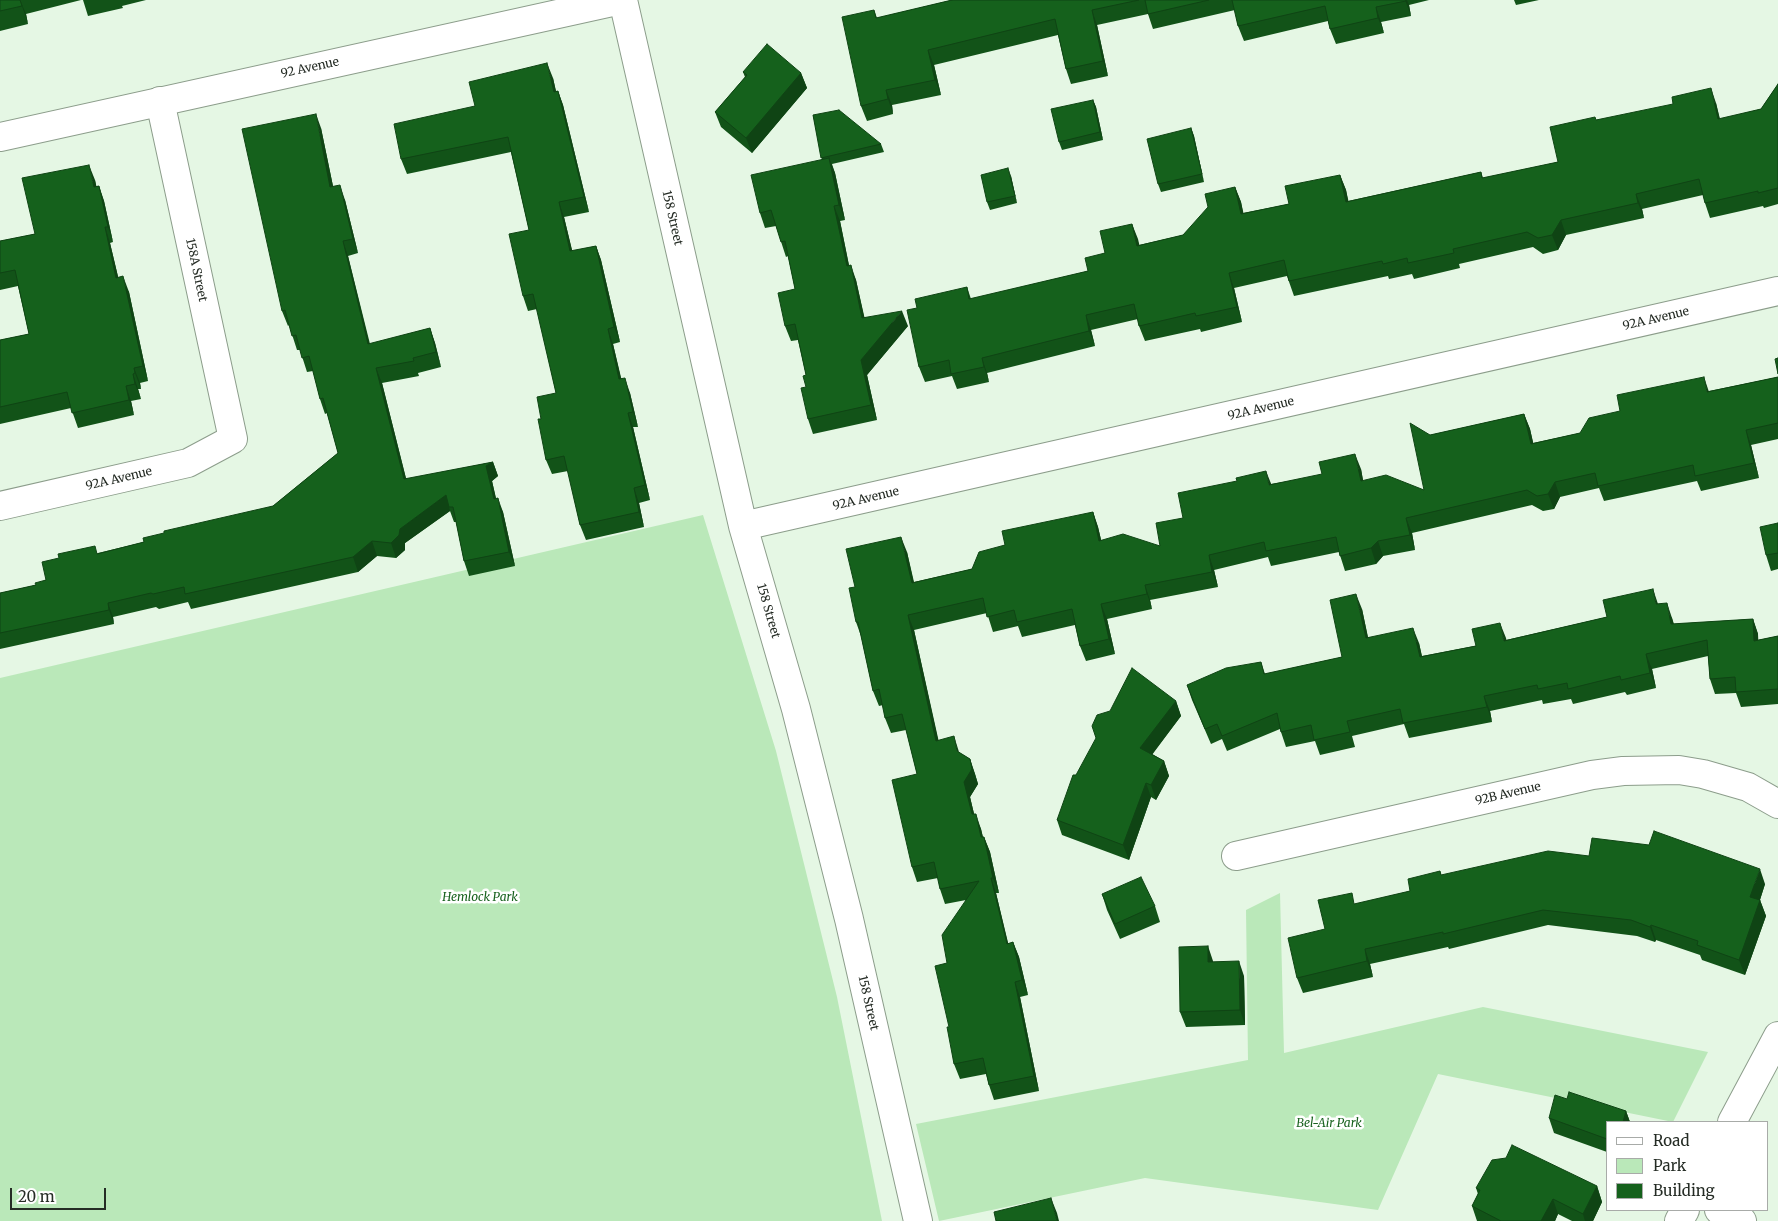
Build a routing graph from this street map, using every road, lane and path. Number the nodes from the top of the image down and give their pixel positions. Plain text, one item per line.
1 (622, 0) edge
2 (160, 102) junction
3 (0, 138) edge
4 (1778, 291) edge
5 (233, 439) joint
6 (0, 506) edge
7 (743, 526) junction
8 (1778, 804) edge
9 (1236, 856) dead end
10 (1778, 1036) edge
11 (1733, 1121) edge
12 (1721, 1211) edge
13 (918, 1221) edge
14 (1742, 1221) edge

1 - 2 street, 92 Avenue
1 - 7 street, 158 Street
2 - 3 street, 92 Avenue
2 - 5 street, 158A Street
4 - 7 street, 92A Avenue
5 - 6 street, 92A Avenue
7 - 13 street, 158 Street
8 - 9 street, 92B Avenue
10 - 11 street
12 - 14 street

